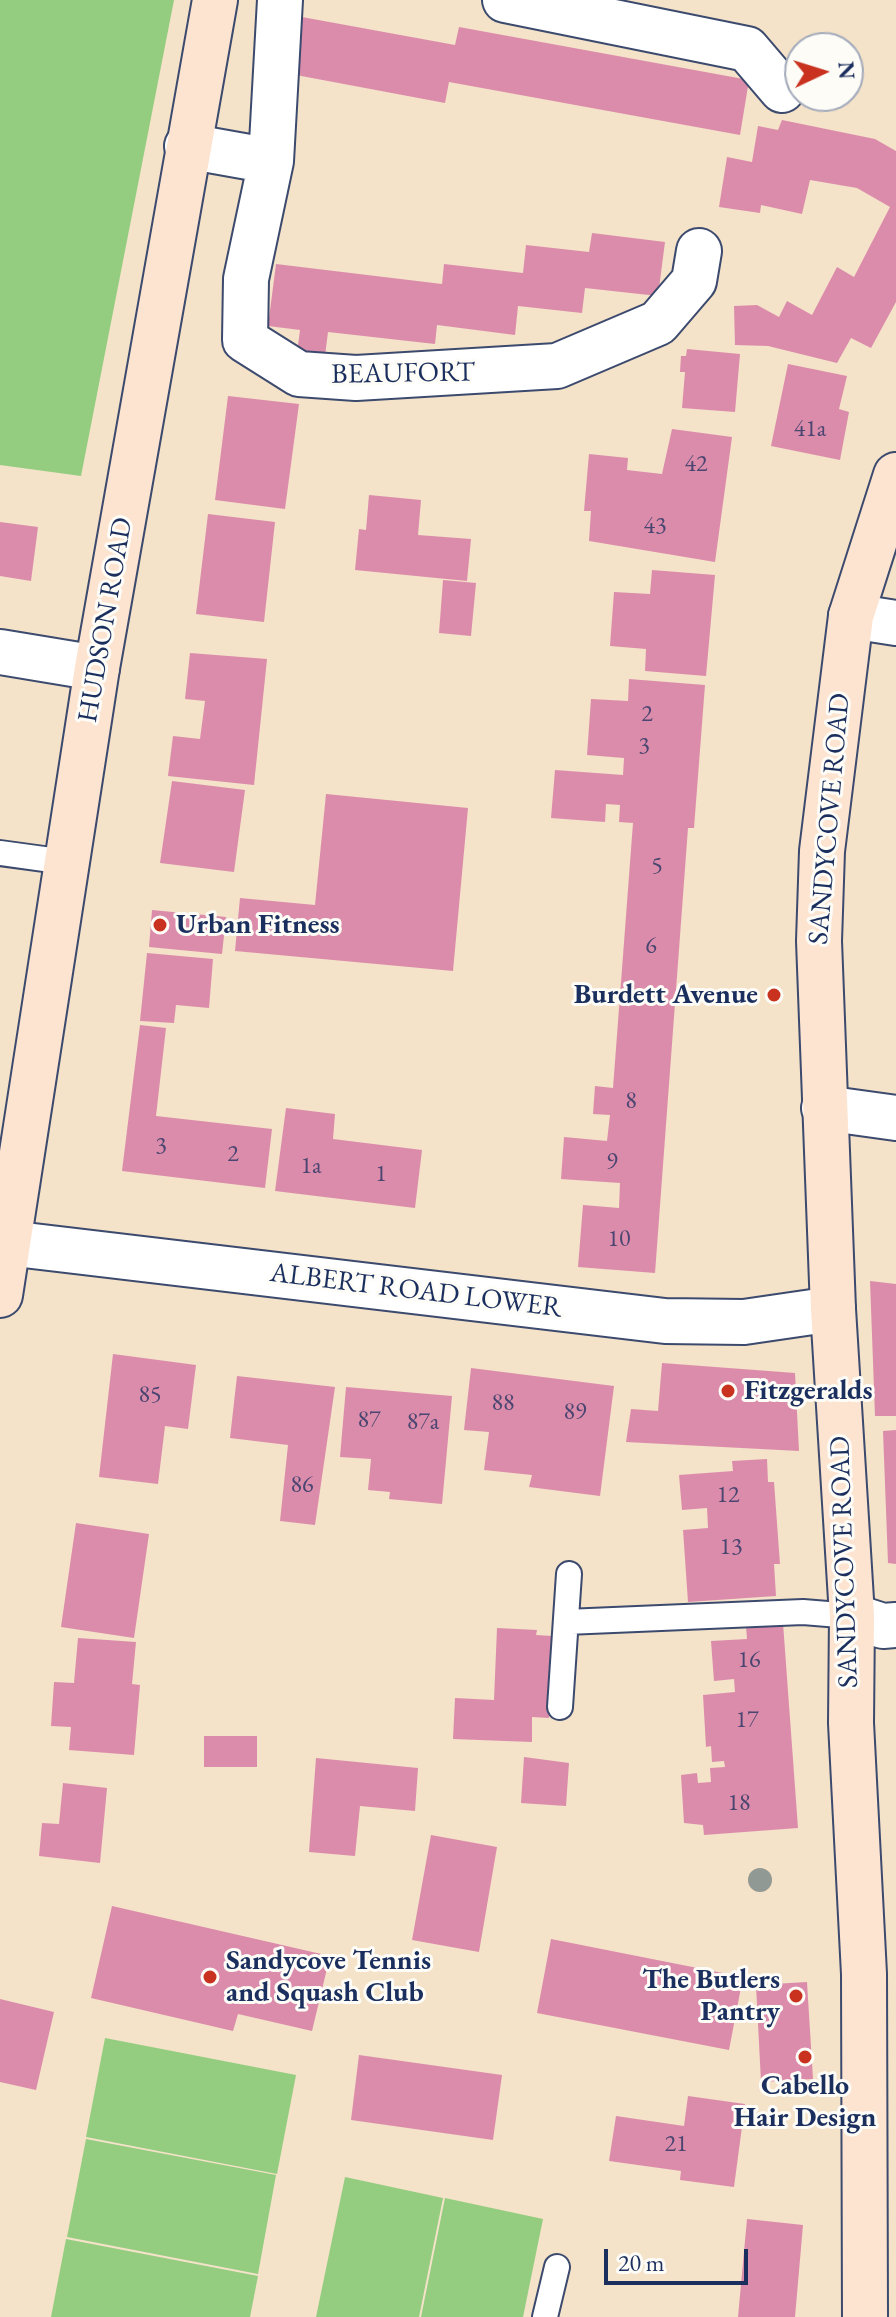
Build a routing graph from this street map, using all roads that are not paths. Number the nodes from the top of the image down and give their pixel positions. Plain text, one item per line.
1 (215, 0) edge
2 (280, 0) edge
3 (505, 0) edge
4 (782, 90) dead end
5 (187, 146) junction
6 (271, 161) junction
7 (699, 251) dead end
8 (896, 475) edge
9 (851, 616) junction
10 (896, 623) edge
11 (0, 652) edge
12 (97, 668) junction
13 (0, 853) edge
14 (66, 862) junction
15 (824, 1108) junction
16 (896, 1118) edge
17 (3, 1242) edge
18 (0, 1295) edge
19 (833, 1309) junction
20 (569, 1574) dead end
21 (852, 1616) junction
22 (566, 1622) junction
23 (896, 1625) edge
24 (560, 1707) dead end
25 (557, 2267) dead end
26 (545, 2317) edge
27 (865, 2317) edge

1 - 5 main road, HUDSON ROAD
2 - 6 street, BEAUFORT
3 - 4 street
5 - 6 street
5 - 12 main road, HUDSON ROAD
6 - 7 street, BEAUFORT
8 - 9 main road, SANDYCOVE ROAD
9 - 10 street
9 - 15 main road, SANDYCOVE ROAD
11 - 12 street
12 - 14 main road, HUDSON ROAD
13 - 14 lane
14 - 17 main road, HUDSON ROAD
15 - 16 street
15 - 19 main road, SANDYCOVE ROAD
17 - 18 main road, HUDSON ROAD
17 - 19 street, ALBERT ROAD LOWER
19 - 21 main road, SANDYCOVE ROAD
20 - 22 lane
21 - 22 lane
21 - 23 street
21 - 27 main road, SANDYCOVE ROAD
22 - 24 lane
25 - 26 lane

